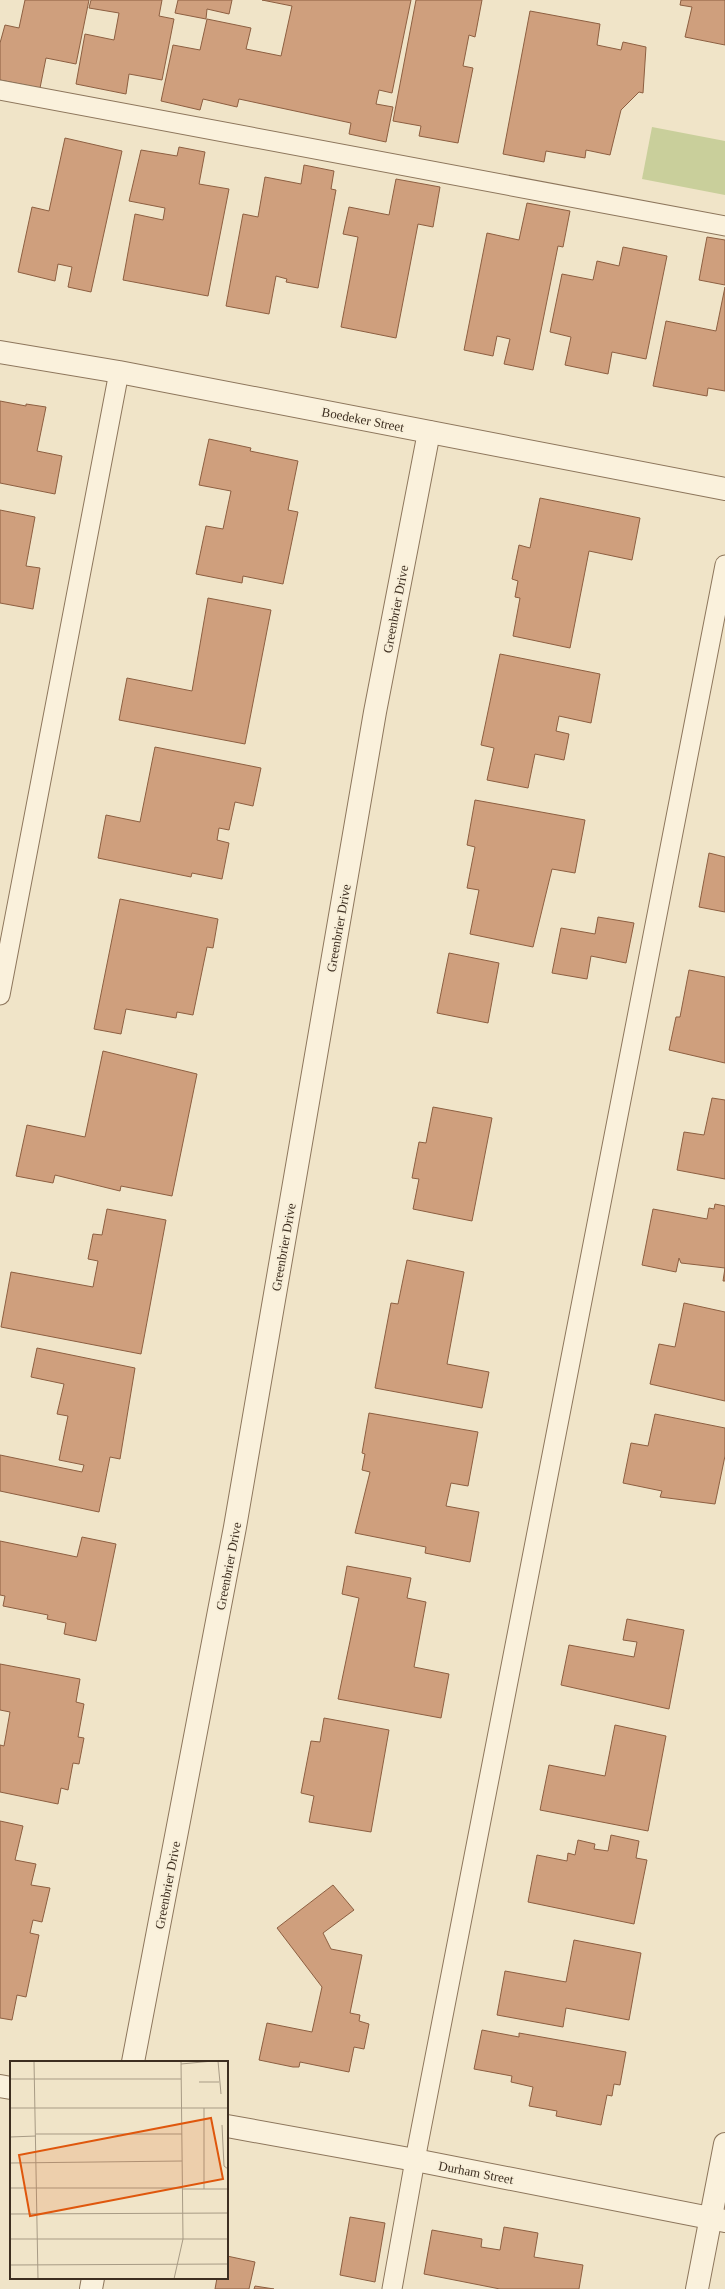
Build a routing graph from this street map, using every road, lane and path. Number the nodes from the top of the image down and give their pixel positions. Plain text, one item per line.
1 (0, 90) edge
2 (725, 226) edge
3 (0, 352) edge
4 (119, 372) junction
5 (429, 432) junction
6 (725, 489) edge
7 (725, 564) edge
8 (0, 995) edge
9 (134, 2061) edge
10 (0, 2086) edge
11 (10, 2088) edge
12 (228, 2126) edge
13 (725, 2144) edge
14 (415, 2160) junction
15 (718, 2219) edge
16 (94, 2279) edge
17 (91, 2289) edge
18 (392, 2289) edge
19 (698, 2289) edge

1 - 2 lane
3 - 4 street, Boedeker Street
4 - 5 street, Boedeker Street
4 - 8 lane
5 - 6 street, Boedeker Street
5 - 9 street, Greenbrier Drive
7 - 14 lane
10 - 11 street
12 - 14 street, Durham Street
13 - 15 street
14 - 15 street, Durham Street
14 - 18 lane
15 - 19 street
16 - 17 street

